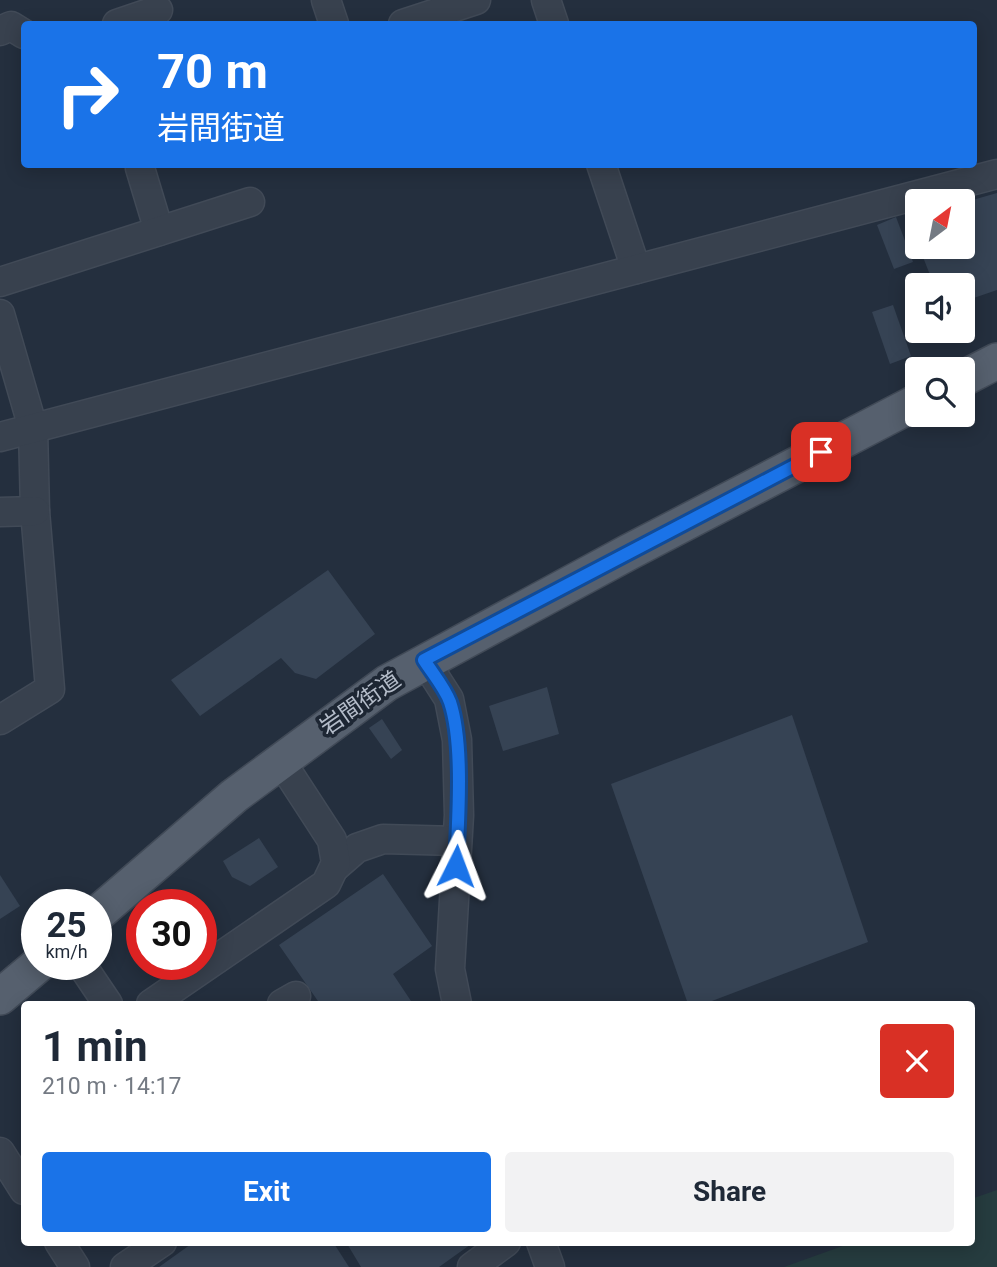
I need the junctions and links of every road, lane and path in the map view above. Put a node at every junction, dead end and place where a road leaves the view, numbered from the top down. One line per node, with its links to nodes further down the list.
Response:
1 (326, 0): 6 (street)
2 (476, 0): 7 (street)
3 (546, 0): 8 (street)
4 (159, 10): 5 (street)
5 (126, 21)
6 (333, 21)
7 (412, 21)
8 (553, 21)
9 (0, 31): 10 (street)
10 (21, 32)
11 (140, 168): 15 (street)
12 (602, 168): 16 (street)
13 (997, 174): 16 (street)
14 (250, 202): 15 (street)
15 (159, 232): 17 (street)
16 (636, 269): 22 (street)
17 (0, 282)
18 (1, 320): 22 (street)
19 (997, 361): 20 (main road)
20 (975, 372)
21 (905, 408): 26 (main road, 岩間街道)
22 (33, 428): 23 (street); 24 (street)
23 (0, 437)
24 (35, 511): 25 (street); 27 (street)
25 (0, 512)
26 (424, 660): 28 (main road, 岩間街道); 29 (street)
27 (0, 720)
28 (280, 760): 30 (street); 31 (main road, 岩間街道)
29 (457, 841): 30 (street); 37 (street)
30 (334, 867): 36 (street)
31 (112, 901)
32 (21, 979): 34 (main road)
33 (92, 980): 35 (street)
34 (0, 997)
35 (106, 1001)
36 (155, 1001)
37 (456, 1001)
38 (0, 1152): 39 (street)
39 (17, 1185)
40 (62, 1246): 44 (street)
41 (156, 1246): 45 (street)
42 (501, 1246): 46 (street)
43 (542, 1246): 47 (street)
44 (75, 1267)
45 (125, 1267)
46 (472, 1267)
47 (550, 1267)

